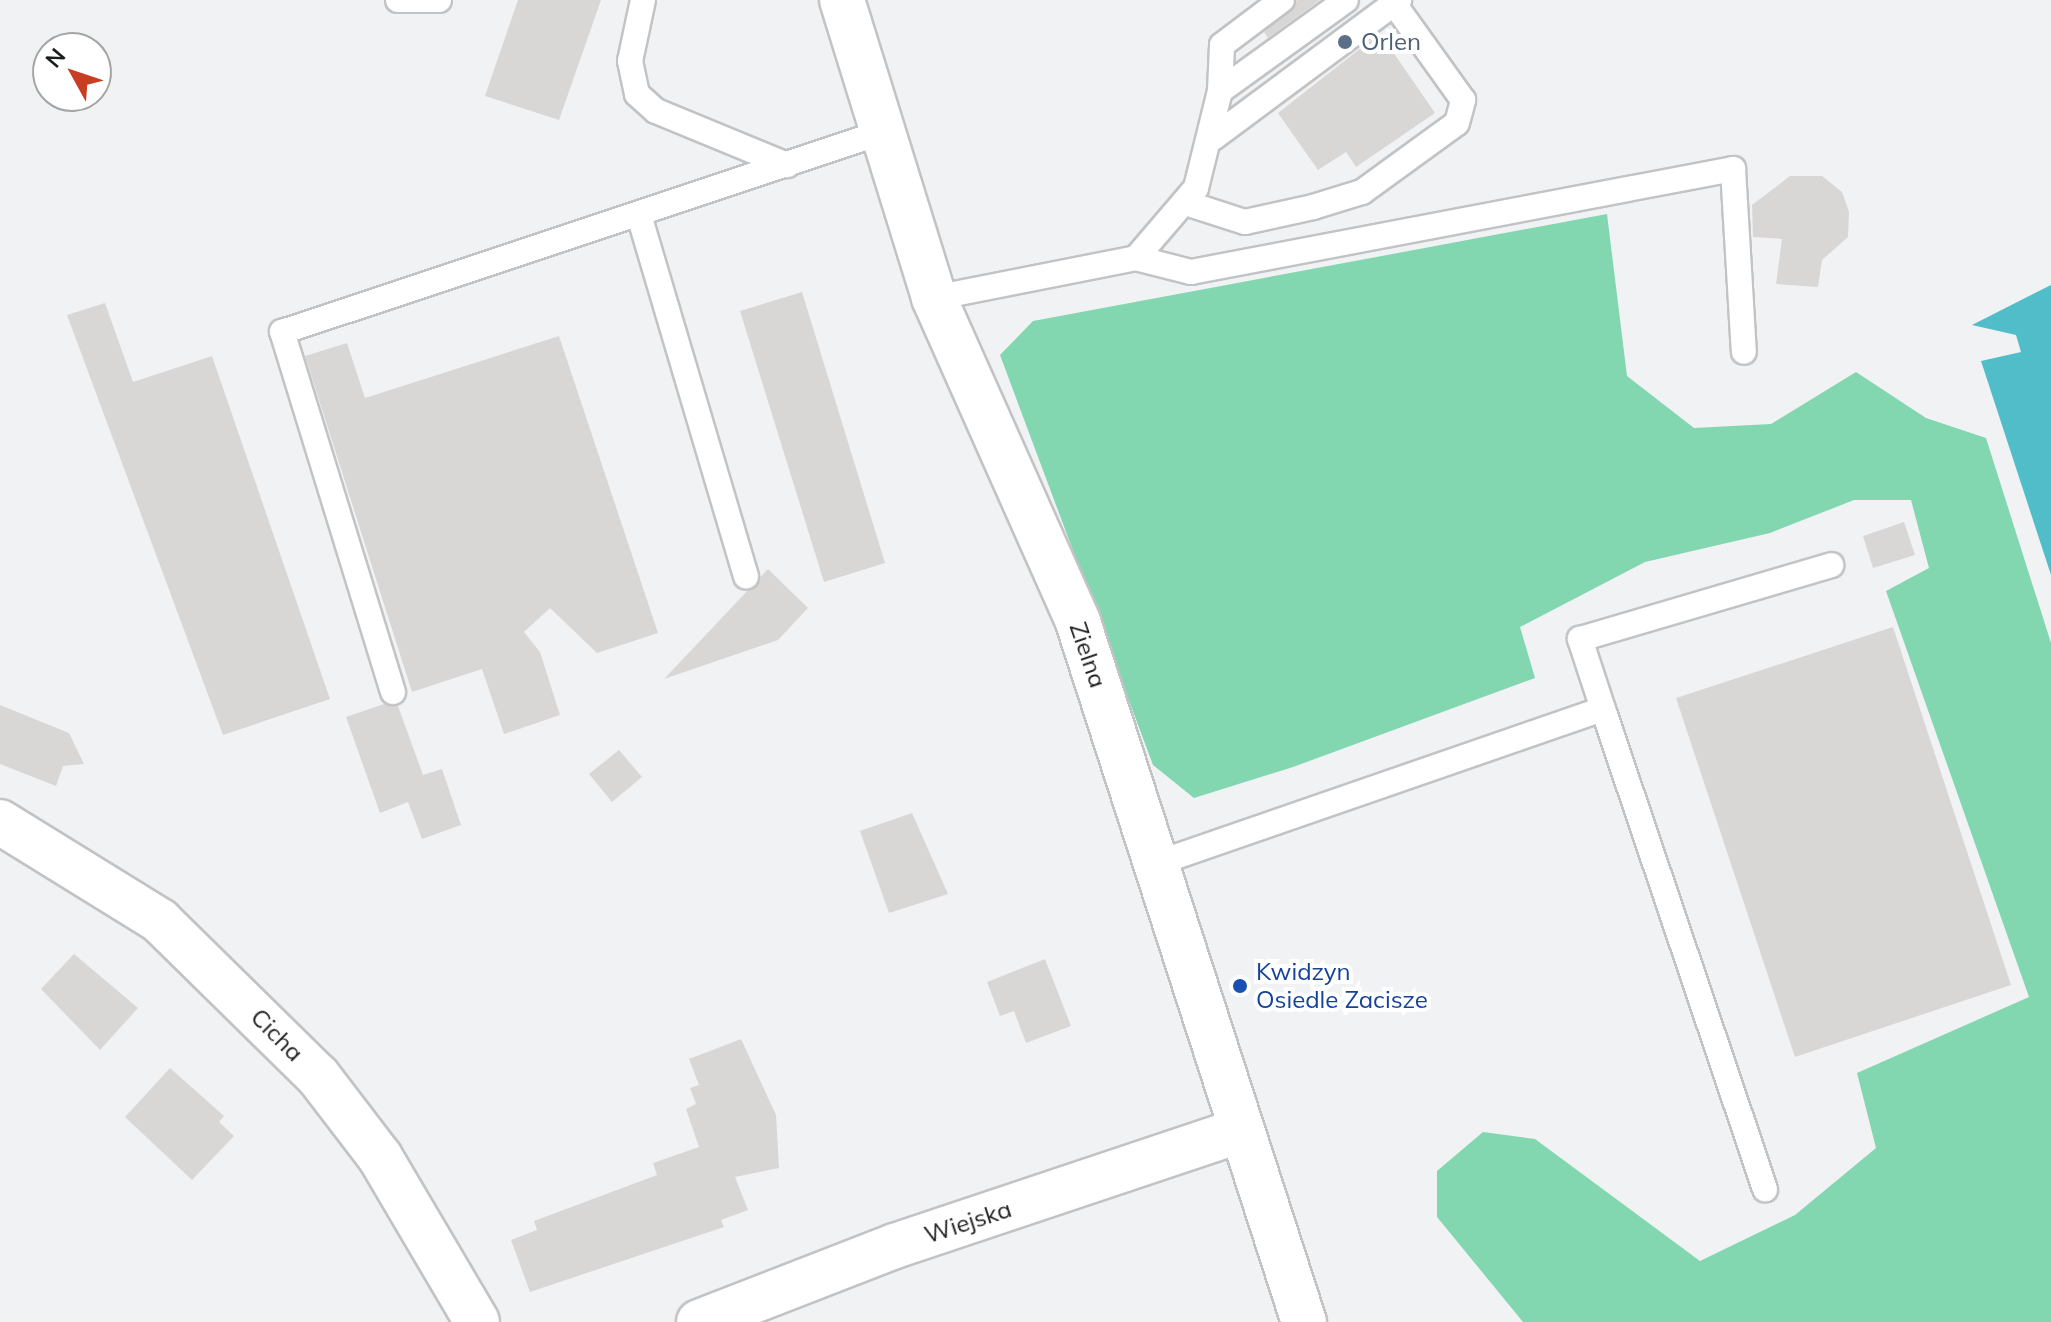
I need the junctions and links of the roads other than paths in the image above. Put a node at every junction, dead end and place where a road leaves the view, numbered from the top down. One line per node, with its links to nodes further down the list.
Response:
1 (398, 0): 2 (lane)
2 (439, 0)
3 (643, 0): 11 (lane)
4 (842, 0): 9 (street, Zielna)
5 (1282, 0): 8 (lane)
6 (1346, 0): 8 (lane)
7 (1397, 3): 10 (lane); 12 (lane)
8 (1220, 91): 10 (lane)
9 (880, 133): 11 (lane); 15 (street, Zielna)
10 (1213, 138): 12 (lane)
11 (787, 165): 13 (lane)
12 (1186, 203): 14 (lane)
13 (639, 215): 18 (lane); 19 (lane)
14 (1136, 258): 15 (lane); 16 (lane)
15 (934, 298): 22 (street, Zielna)
16 (1744, 352)
17 (1831, 565): 20 (lane)
18 (746, 577)
19 (393, 692)
20 (1603, 709): 22 (lane); 24 (lane)
21 (0, 822): 25 (street, Cicha)
22 (1155, 864): 23 (street, Zielna)
23 (1241, 1130): 26 (street, Wiejska); 27 (street, Zielna)
24 (1765, 1189)
25 (477, 1322)
26 (699, 1322)
27 (1304, 1322)

